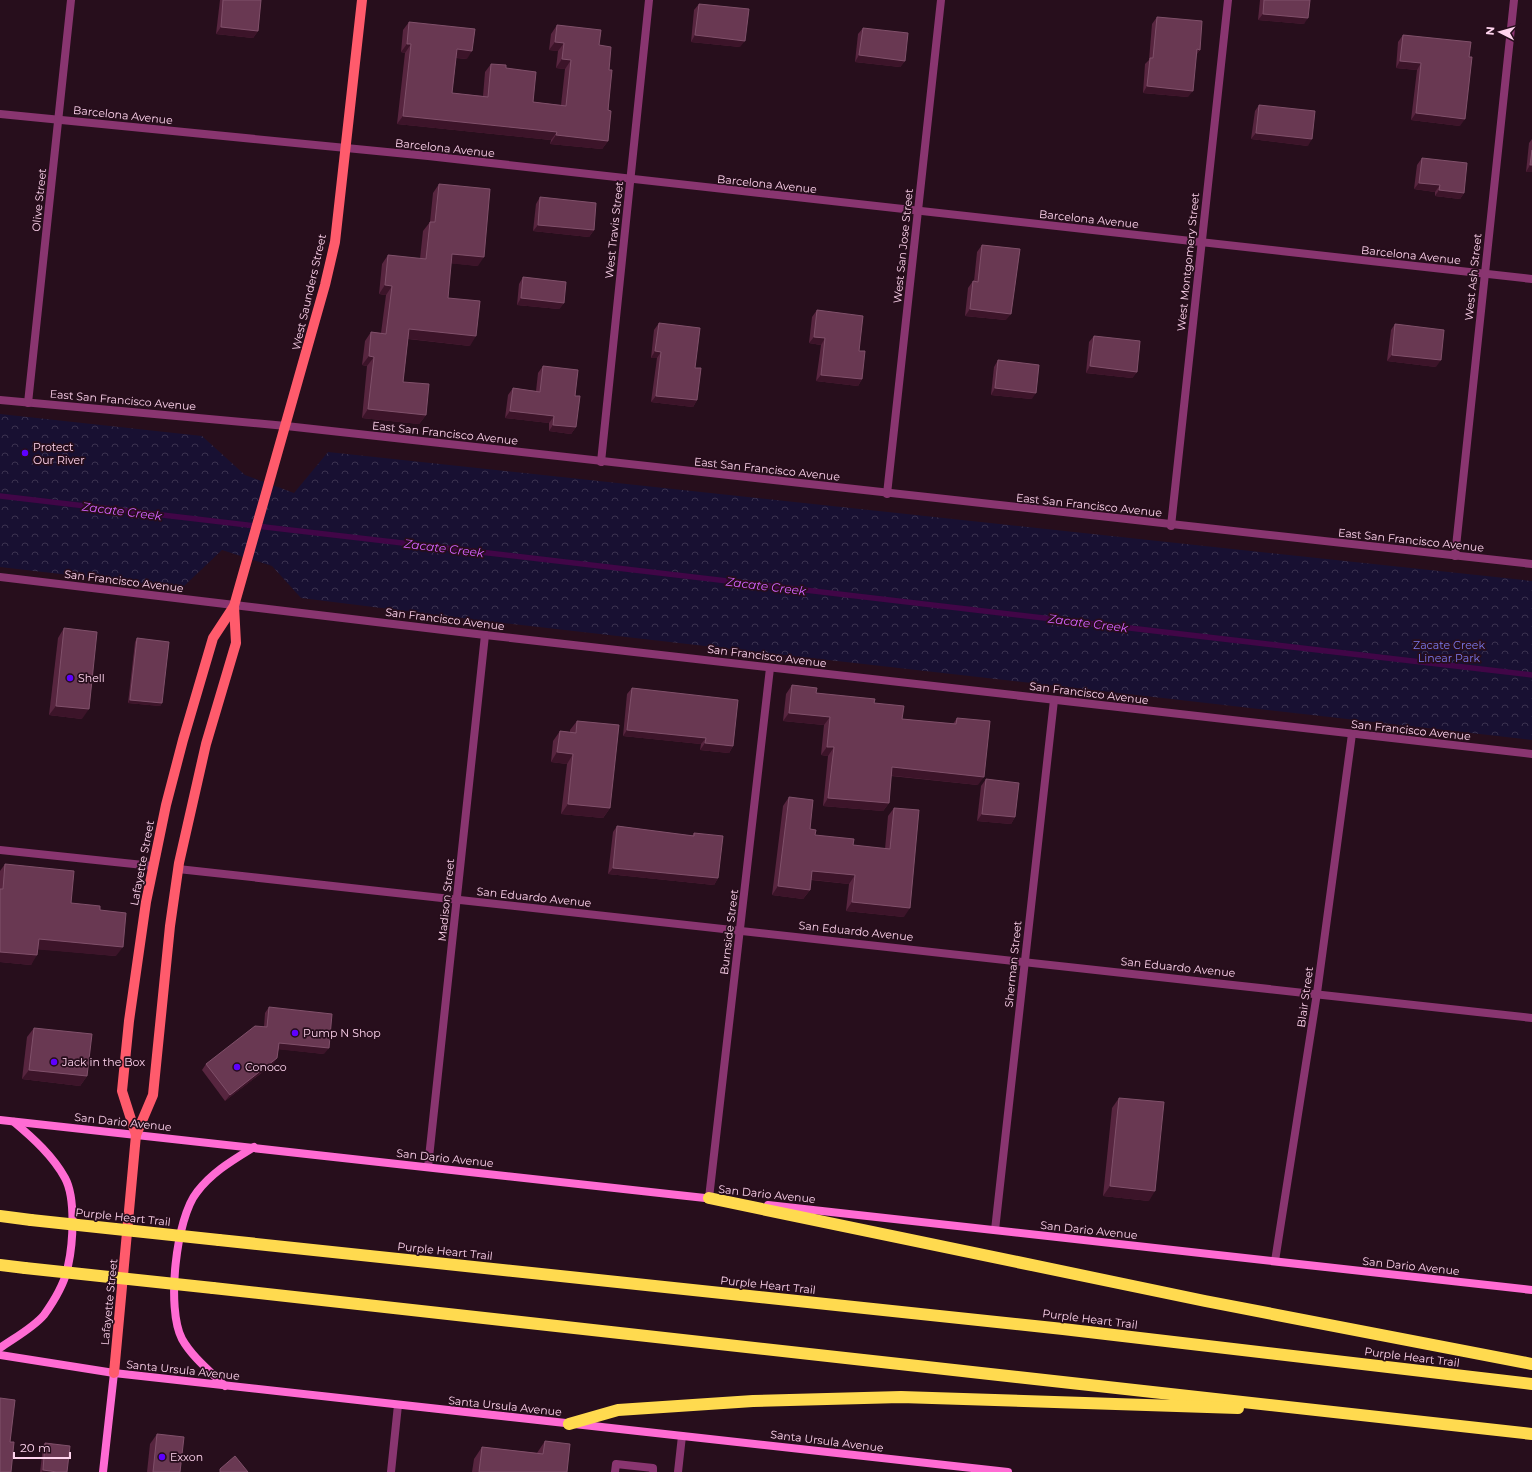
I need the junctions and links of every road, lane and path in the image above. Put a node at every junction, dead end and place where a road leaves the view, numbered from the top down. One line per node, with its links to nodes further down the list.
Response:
1 (71, 0): 8 (street, Olive Street)
2 (362, 0): 9 (main road, West Saunders Street)
3 (649, 0): 10 (street, West Travis Street)
4 (941, 0): 11 (street, West San Jose Street)
5 (1228, 0): 12 (street, West Montgomery Street)
6 (1514, 0): 13 (street, West Ash Street)
7 (0, 114): 8 (street, Barcelona Avenue)
8 (58, 120): 9 (street, Barcelona Avenue); 16 (street, Olive Street)
9 (346, 149): 10 (street, Barcelona Avenue); 17 (main road, West Saunders Street)
10 (630, 180): 11 (street, Barcelona Avenue); 18 (street, West Travis Street)
11 (918, 211): 12 (street, Barcelona Avenue); 19 (street, West San Jose Street)
12 (1202, 243): 13 (street, Barcelona Avenue); 20 (street, West Montgomery Street)
13 (1485, 274): 14 (street, Barcelona Avenue); 21 (street, West Ash Street)
14 (1532, 278)
15 (0, 400): 16 (street, East San Francisco Avenue)
16 (28, 403): 17 (street, East San Francisco Avenue)
17 (286, 426): 18 (street, East San Francisco Avenue); 22 (main road, West Saunders Street)
18 (601, 462): 19 (street, East San Francisco Avenue)
19 (887, 494): 20 (street, East San Francisco Avenue)
20 (1171, 526): 21 (street, East San Francisco Avenue)
21 (1455, 556): 23 (street, East San Francisco Avenue)
22 (248, 558): 25 (main road, Lafayette Street)
23 (1532, 564)
24 (0, 577): 25 (street, San Francisco Avenue)
25 (234, 606): 26 (street, San Francisco Avenue); 32 (main road, Lafayette Street); 33 (main road, Lafayette Street)
26 (485, 635): 27 (street, San Francisco Avenue); 34 (street, Madison Street)
27 (770, 668): 28 (street, San Francisco Avenue); 35 (street, Burnside Street)
28 (1054, 700): 29 (street, San Francisco Avenue); 36 (street, Sherman Street)
29 (1352, 734): 30 (street, San Francisco Avenue); 37 (street, Blair Street)
30 (1532, 754)
31 (0, 850): 32 (street)
32 (153, 866): 41 (main road, Lafayette Street)
33 (178, 869): 34 (street, San Eduardo Avenue); 41 (main road, Lafayette Street)
34 (457, 900): 35 (street, San Eduardo Avenue); 43 (street, Madison Street)
35 (740, 929): 36 (street, San Eduardo Avenue); 44 (street, Burnside Street)
36 (1025, 960): 37 (street, San Eduardo Avenue); 46 (street, Sherman Street)
37 (1317, 994): 38 (street, San Eduardo Avenue); 47 (street, Blair Street)
38 (1532, 1018)
39 (0, 1120): 40 (main road, San Dario Avenue)
40 (14, 1122): 41 (main road, San Dario Avenue); 50 (main road)
41 (136, 1135): 42 (main road, San Dario Avenue); 53 (main road, Lafayette Street)
42 (254, 1147): 43 (main road, San Dario Avenue); 55 (main road)
43 (428, 1167): 44 (main road, San Dario Avenue)
44 (709, 1198): 46 (main road, San Dario Avenue); 52 (highway)
45 (0, 1216): 54 (highway, Purple Heart Trail, bridge)
46 (995, 1230): 47 (main road, San Dario Avenue)
47 (1274, 1261): 49 (main road, San Dario Avenue)
48 (0, 1265): 57 (highway, bridge)
49 (1532, 1290)
50 (0, 1348)
51 (0, 1355): 53 (main road, Santa Ursula Avenue)
52 (1532, 1364)
53 (114, 1374): 55 (main road, Santa Ursula Avenue); 62 (main road, Lafayette Street)
54 (1532, 1384)
55 (225, 1386): 56 (main road, Santa Ursula Avenue)
56 (398, 1405): 58 (main road, Santa Ursula Avenue); 63 (street)
57 (1332, 1411): 58 (highway); 59 (highway)
58 (569, 1424): 60 (main road, Santa Ursula Avenue)
59 (1532, 1434)
60 (682, 1436): 61 (main road, Santa Ursula Avenue); 66 (street)
61 (962, 1470): 67 (main road, Santa Ursula Avenue)
62 (103, 1472)
63 (391, 1472)
64 (615, 1472): 65 (street)
65 (653, 1472)
66 (678, 1472)
67 (1008, 1472)

